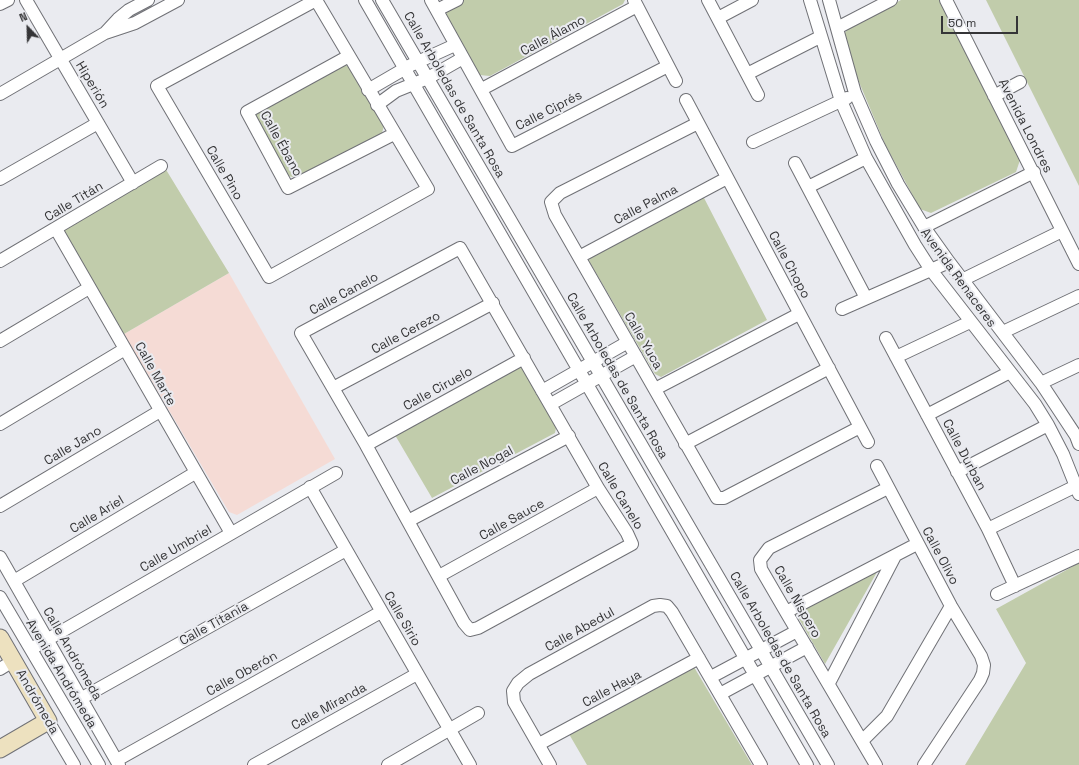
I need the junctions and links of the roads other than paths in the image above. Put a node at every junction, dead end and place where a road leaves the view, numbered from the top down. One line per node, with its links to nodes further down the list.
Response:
1 (8, 0): 15 (street)
2 (26, 0): 24 (street, Hiperión)
3 (148, 0): 19 (street)
4 (178, 0): 19 (street)
5 (365, 0): 25 (street, Calle Arboledas de Santa Rosa)
6 (382, 0): 25 (street, Calle Arboledas de Santa Rosa)
7 (457, 0): 16 (street)
8 (708, 0): 17 (street)
9 (752, 0): 17 (street)
10 (810, 0): 20 (street, Avenida Renaceres)
11 (829, 0): 18 (street, Avenida Renaceres)
12 (892, 0): 18 (street)
13 (946, 0): 36 (street, Avenida Londres)
14 (636, 3): 26 (street); 31 (street, Calle Álamo)
15 (0, 4)
16 (434, 5): 21 (street, Calle Ciprés)
17 (718, 18): 27 (street)
18 (837, 28): 33 (street, Avenida Renaceres)
19 (105, 33): 24 (street)
20 (820, 37): 27 (street); 38 (street, Avenida Renaceres)
21 (455, 45): 23 (street, Calle Ciprés); 25 (street)
22 (349, 56): 32 (street, Calle Pino); 42 (street, Calle Ébano); 42 (street, Calle Pino)
23 (463, 58): 28 (street); 31 (street, Calle Ciprés)
24 (60, 60): 34 (street); 40 (street, Hiperión)
25 (411, 65): 28 (street, Calle Arboledas de Santa Rosa); 28 (street, Calle Arboledas de Santa Rosa); 32 (street)
26 (668, 66): 29 (street); 31 (street, Calle Ciprés)
27 (747, 74): 35 (street)
28 (421, 81): 39 (street); 76 (street, Calle Arboledas de Santa Rosa); 79 (street, Calle Arboledas de Santa Rosa)
29 (676, 81)
30 (1020, 82): 36 (street)
31 (482, 89)
32 (368, 90): 39 (street, Calle Pino)
33 (855, 93): 38 (street); 52 (street, Avenida Renaceres)
34 (0, 94)
35 (758, 95)
36 (994, 96): 47 (street, Avenida Londres)
37 (686, 100): 41 (street, Calle Chopo)
38 (841, 101): 43 (street); 44 (street, Avenida Renaceres)
39 (377, 105): 42 (street, Calle Pino)
40 (98, 122): 49 (street); 50 (street, Hiperión)
41 (698, 123): 48 (street, Calle Chopo); 55 (street, Calle Yuca)
42 (394, 134)
43 (753, 142)
44 (866, 158): 51 (street); 59 (street, Avenida Renaceres)
45 (795, 163): 51 (street)
46 (161, 166): 50 (street, Calle Titán)
47 (1034, 172): 52 (street); 54 (street, Avenida Londres)
48 (727, 178): 55 (street, Calle Palma); 66 (street, Calle Chopo)
49 (0, 180)
50 (133, 183): 53 (street, Calle Titán)
51 (808, 187): 63 (street)
52 (924, 227): 57 (street, Avenida Renaceres)
53 (56, 229): 56 (street, Calle Titán); 61 (street, Calle Marte)
54 (1062, 231): 58 (street, Avenida Londres); 60 (street)
55 (579, 257): 71 (street, Calle Yuca)
56 (0, 261)
57 (949, 262): 59 (street); 60 (street, Avenida Renaceres)
58 (1079, 264)
59 (931, 270): 63 (street); 67 (street, Avenida Renaceres)
60 (962, 280): 68 (street, Avenida Renaceres)
61 (89, 288): 70 (street); 72 (street, Calle Marte)
62 (1079, 296): 68 (street)
63 (866, 298): 65 (street)
64 (493, 302): 75 (street, Calle Canelo); 84 (street, Calle Cerezo); 84 (street, Calle Canelo)
65 (842, 309)
66 (799, 314): 78 (street, Calle Chopo); 85 (street)
67 (970, 322): 74 (street); 80 (street, Avenida Renaceres)
68 (1003, 332): 82 (street, Avenida Renaceres)
69 (886, 338): 74 (street, Calle Durban)
70 (0, 341)
71 (628, 342): 73 (street, Calle Yuca); 76 (street)
72 (125, 349): 88 (street, Calle Marte); 90 (street)
73 (636, 356): 81 (street); 85 (street, Calle Yuca)
74 (896, 357): 89 (street, Calle Durban)
75 (524, 358): 86 (street, Calle Canelo); 97 (street, Calle Ciruelo)
76 (592, 361): 79 (street); 81 (street, Calle Arboledas de Santa Rosa)
77 (1079, 364): 82 (street)
78 (829, 368): 92 (street, Calle Chopo); 96 (street)
79 (578, 369): 83 (street, Calle Arboledas de Santa Rosa); 86 (street)
80 (1010, 372): 89 (street); 91 (street, Avenida Renaceres)
81 (601, 376): 83 (street); 128 (street, Calle Arboledas de Santa Rosa)
82 (1041, 383): 94 (street, Avenida Renaceres)
83 (586, 384): 87 (street); 130 (street, Calle Arboledas de Santa Rosa)
84 (333, 388): 97 (street, Calle Canelo)
85 (655, 389): 96 (street, Calle Yuca)
86 (542, 391): 87 (street, Calle Canelo)
87 (551, 404): 93 (street, Calle Canelo)
88 (160, 411): 101 (street, Calle Marte); 106 (street, Calle Jano)
89 (927, 416): 100 (street, Calle Durban)
90 (0, 424)
91 (1048, 425): 100 (street); 105 (street, Avenida Renaceres)
92 (860, 427): 95 (street, Calle Chopo); 96 (street, Calle Yuca)
93 (569, 436): 103 (street, Calle Canelo); 107 (street, Calle Nogal)
94 (1078, 438)
95 (868, 442)
96 (685, 444)
97 (366, 445): 107 (street, Calle Canelo)
98 (877, 466): 104 (street, Calle Olivo)
99 (336, 472): 102 (street, Calle Umbriel)
100 (957, 472): 108 (street, Calle Durban)
101 (196, 473): 109 (street, Calle Marte); 116 (street, Calle Ariel)
102 (310, 487): 109 (street, Calle Umbriel); 111 (street, Calle Sirio)
103 (598, 488): 115 (street, Calle Sauce); 115 (street, Calle Canelo)
104 (888, 488): 110 (street, Calle Olivo); 122 (street, Calle Níspero)
105 (1078, 490): 108 (street)
106 (0, 506)
107 (408, 521): 115 (street, Calle Canelo)
108 (988, 529): 117 (street, Calle Durban)
109 (230, 533): 125 (street, Calle Umbriel)
110 (917, 544): 112 (street); 120 (street, Calle Olivo)
111 (346, 550): 121 (street, Calle Sirio); 138 (street, Calle Titania)
112 (895, 556): 122 (street); 136 (street)
113 (1079, 556): 117 (street)
114 (0, 557): 116 (street, Calle Andrómeda)
115 (439, 576)
116 (14, 581): 125 (street, Calle Andrómeda)
117 (1016, 586): 118 (street)
118 (997, 594)
119 (0, 597): 127 (street, Avenida Andrómeda)
120 (950, 606): 142 (street); 156 (street, Calle Olivo)
121 (382, 612): 133 (street, Calle Sirio); 145 (street, Calle Oberón)
122 (786, 612): 123 (street, Calle Níspero)
123 (797, 631): 126 (street, Calle Níspero); 128 (street)
124 (0, 638): 131 (street, Andrómeda)
125 (48, 639): 127 (street, Calle Umbriel); 138 (street, Calle Andrómeda)
126 (807, 647): 132 (street); 136 (street, Calle Níspero)
127 (30, 649): 147 (street, Avenida Andrómeda)
128 (761, 651): 130 (street); 132 (street, Calle Arboledas de Santa Rosa)
129 (699, 658): 135 (street, Calle Abedul); 143 (street, Calle Haya); 143 (street, Calle Abedul)
130 (745, 659): 134 (street, Calle Arboledas de Santa Rosa); 135 (street)
131 (7, 665): 140 (street, Andrómeda)
132 (770, 666): 134 (street); 154 (street, Calle Arboledas de Santa Rosa)
133 (417, 674): 141 (street, Calle Sirio); 148 (street, Calle Miranda)
134 (754, 675): 137 (street); 153 (street, Calle Arboledas de Santa Rosa)
135 (711, 677): 137 (street, Calle Abedul)
136 (829, 683): 142 (street, Calle Níspero)
137 (720, 694): 152 (street, Calle Abedul)
138 (82, 698): 145 (street, Calle Andrómeda)
139 (478, 713): 141 (street)
140 (48, 721): 144 (street); 146 (street, Andrómeda)
141 (449, 729): 149 (street); 150 (street, Calle Sirio)
142 (862, 741): 155 (street, Calle Níspero)
143 (539, 744): 151 (street, Calle Abedul)
144 (0, 749)
145 (118, 763)
146 (74, 765)
147 (99, 765)
148 (254, 765)
149 (388, 765)
150 (470, 765)
151 (550, 765)
152 (761, 765)
153 (807, 765)
154 (828, 765)
155 (876, 765)
156 (924, 765)

